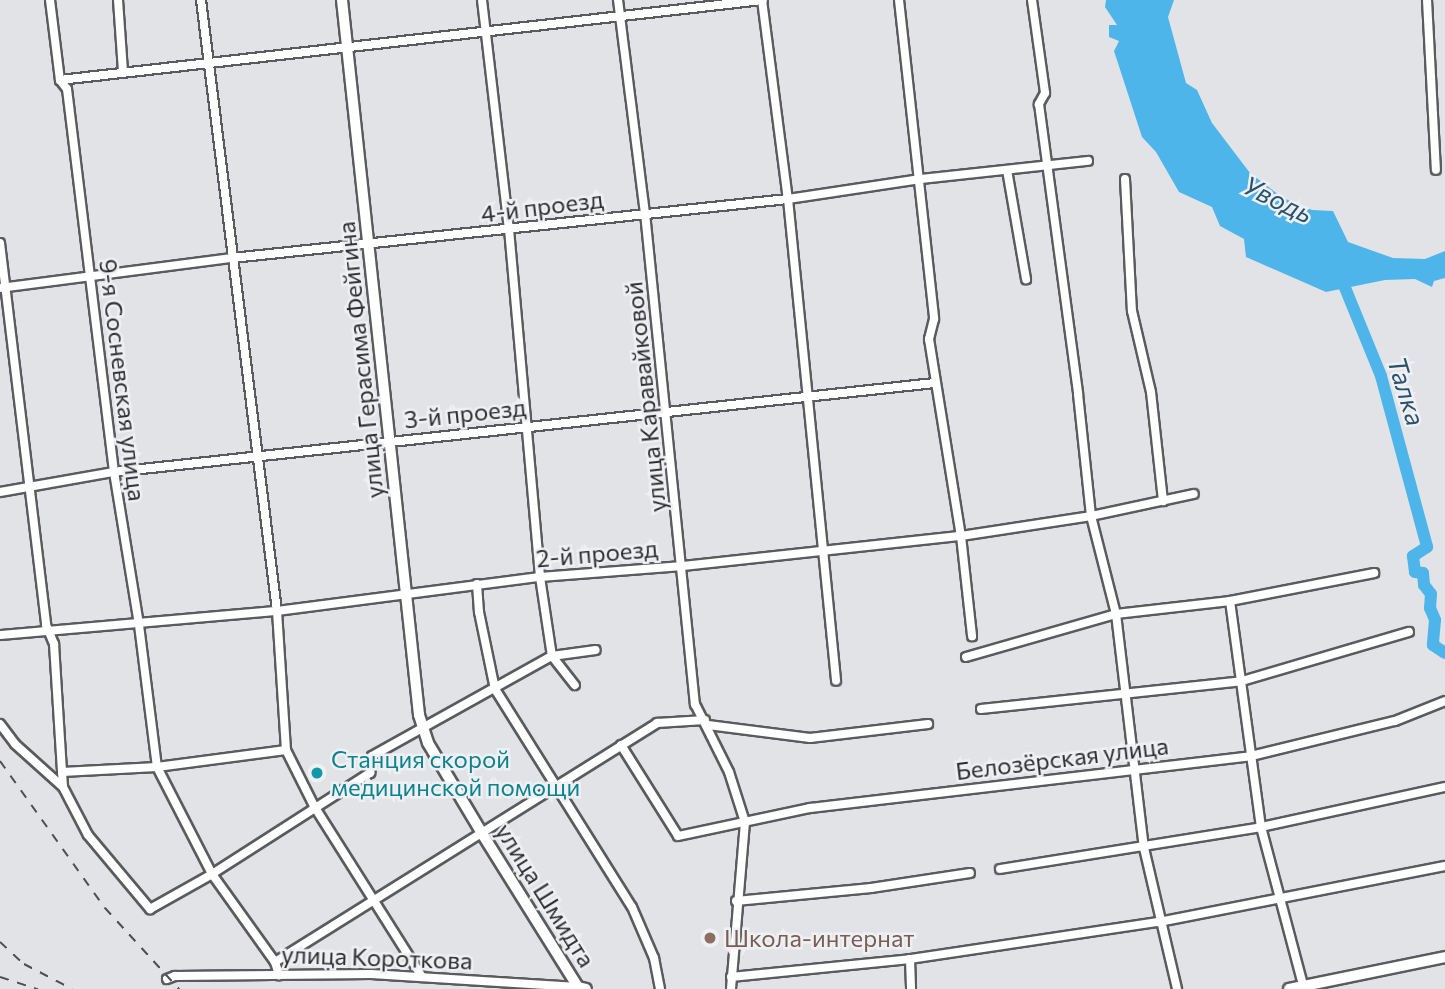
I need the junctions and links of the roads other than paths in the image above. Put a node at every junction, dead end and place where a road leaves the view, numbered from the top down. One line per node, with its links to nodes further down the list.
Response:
1 (50, 0): 16 (street, 9-я Сосневская улица)
2 (118, 0): 15 (street)
3 (201, 0): 14 (street)
4 (342, 0): 13 (main road, улица Герасима Фейгина)
5 (482, 0): 12 (street)
6 (618, 0): 11 (street, улица Каравайковой)
7 (762, 0): 11 (street); 23 (street)
8 (899, 0): 21 (street)
9 (1032, 0): 18 (street)
10 (1427, 0): 20 (street)
11 (620, 18): 12 (street); 24 (street, улица Каравайковой)
12 (486, 31): 13 (street); 25 (street)
13 (347, 45): 14 (street); 27 (main road, улица Герасима Фейгина)
14 (208, 61): 15 (street); 28 (street)
15 (123, 72): 16 (street)
16 (60, 80): 29 (street, 9-я Сосневская улица)
17 (1088, 161): 18 (street, 4-й проезд)
18 (1048, 166): 19 (street, 4-й проезд); 43 (street)
19 (1007, 170): 21 (street, 4-й проезд); 30 (street)
20 (1436, 170)
21 (921, 179): 23 (street, 4-й проезд); 32 (street)
22 (1125, 180): 42 (street)
23 (788, 199): 24 (street, 4-й проезд); 33 (street)
24 (645, 213): 25 (street, 4-й проезд); 34 (street, улица Каравайковой)
25 (509, 229): 27 (street, 4-й проезд); 35 (street)
26 (0, 243): 31 (street)
27 (369, 246): 28 (street, 4-й проезд); 36 (main road, улица Герасима Фейгина)
28 (232, 258): 29 (street, 4-й проезд); 37 (street)
29 (90, 278): 31 (street, 4-й проезд); 38 (street, 9-я Сосневская улица)
30 (1026, 279)
31 (3, 287): 39 (street)
32 (935, 383): 33 (street, 3-й проезд); 44 (street)
33 (806, 395): 34 (street, 3-й проезд); 45 (street)
34 (665, 414): 35 (street, 3-й проезд); 46 (street, улица Каравайковой)
35 (526, 425): 36 (street, 3-й проезд); 48 (street)
36 (390, 440): 37 (street, 3-й проезд); 50 (main road, улица Герасима Фейгина)
37 (256, 456): 38 (street, 3-й проезд); 52 (street)
38 (114, 472): 39 (street, 3-й проезд); 54 (street, 9-я Сосневская улица)
39 (30, 488): 40 (street, 3-й проезд); 55 (street)
40 (0, 492)
41 (1194, 494): 42 (street, 2-й проезд)
42 (1163, 501): 43 (street, 2-й проезд)
43 (1091, 516): 44 (street, 2-й проезд); 53 (street)
44 (961, 536): 45 (street, 2-й проезд); 58 (street)
45 (825, 551): 46 (street, 2-й проезд); 62 (street)
46 (683, 566): 48 (street, 2-й проезд); 70 (street, улица Каравайковой)
47 (1374, 573): 51 (street)
48 (540, 577): 49 (street, 2-й проезд); 60 (street)
49 (477, 584): 50 (street, 2-й проезд); 65 (street)
50 (407, 593): 52 (street, 2-й проезд); 69 (main road, улица Герасима Фейгина)
51 (1230, 601): 53 (street); 63 (street)
52 (276, 611): 54 (street, 2-й проезд); 75 (street)
53 (1116, 614): 61 (street); 66 (street)
54 (139, 625): 55 (street, 2-й проезд); 77 (street, 9-я Сосневская улица)
55 (49, 632): 57 (street, 2-й проезд); 79 (street)
56 (1409, 632): 63 (street)
57 (0, 635)
58 (972, 636)
59 (596, 650): 60 (street)
60 (552, 656): 64 (street); 65 (street)
61 (966, 657)
62 (836, 681)
63 (1242, 681): 66 (street); 76 (street)
64 (575, 685)
65 (495, 689): 73 (street); 81 (street)
66 (1123, 694): 68 (street); 78 (street)
67 (1445, 701): 76 (street, Белозёрская улица)
68 (981, 709)
69 (419, 715): 73 (main road, улица Шмидта)
70 (707, 722): 72 (street); 74 (street); 84 (street, улица Каравайковой)
71 (0, 724): 80 (street)
72 (928, 724)
73 (423, 730): 83 (street); 86 (main road, улица Шмидта)
74 (621, 745): 81 (street); 84 (street, Белозёрская улица)
75 (286, 750): 77 (street); 83 (street)
76 (1251, 756): 78 (street, Белозёрская улица); 85 (street)
77 (157, 767): 79 (street); 91 (street, 9-я Сосневская улица)
78 (1132, 769): 84 (street, Белозёрская улица); 87 (street)
79 (62, 772): 80 (street)
80 (63, 787): 91 (street)
81 (556, 787): 86 (street); 106 (street)
82 (1445, 787): 85 (street)
83 (314, 806): 91 (street); 92 (street)
84 (745, 822): 94 (street)
85 (1261, 827): 87 (street); 93 (street)
86 (483, 835): 92 (street); 105 (main road, улица Шмидта)
87 (1144, 848): 89 (street); 95 (street)
88 (1445, 866): 93 (street)
89 (1000, 869)
90 (970, 873): 94 (street)
91 (212, 874): 98 (street, 9-я Сосневская улица)
92 (374, 900): 98 (street); 100 (street)
93 (1280, 900): 95 (street); 104 (street)
94 (736, 901): 101 (street)
95 (1159, 922): 97 (street); 109 (street)
96 (1445, 957): 104 (main road)
97 (910, 959): 101 (street); 108 (street)
98 (275, 962): 99 (street, 9-я Сосневская улица)
99 (279, 975): 100 (street, улица Короткова); 102 (street, улица Короткова)
100 (422, 977): 103 (street, улица Короткова)
101 (731, 977): 107 (street)
102 (167, 979)
103 (506, 986): 105 (street, улица Короткова)
104 (1304, 987): 110 (main road)
105 (582, 988)
106 (660, 989)
107 (731, 989)
108 (911, 989)
109 (1177, 989)
110 (1289, 989)

